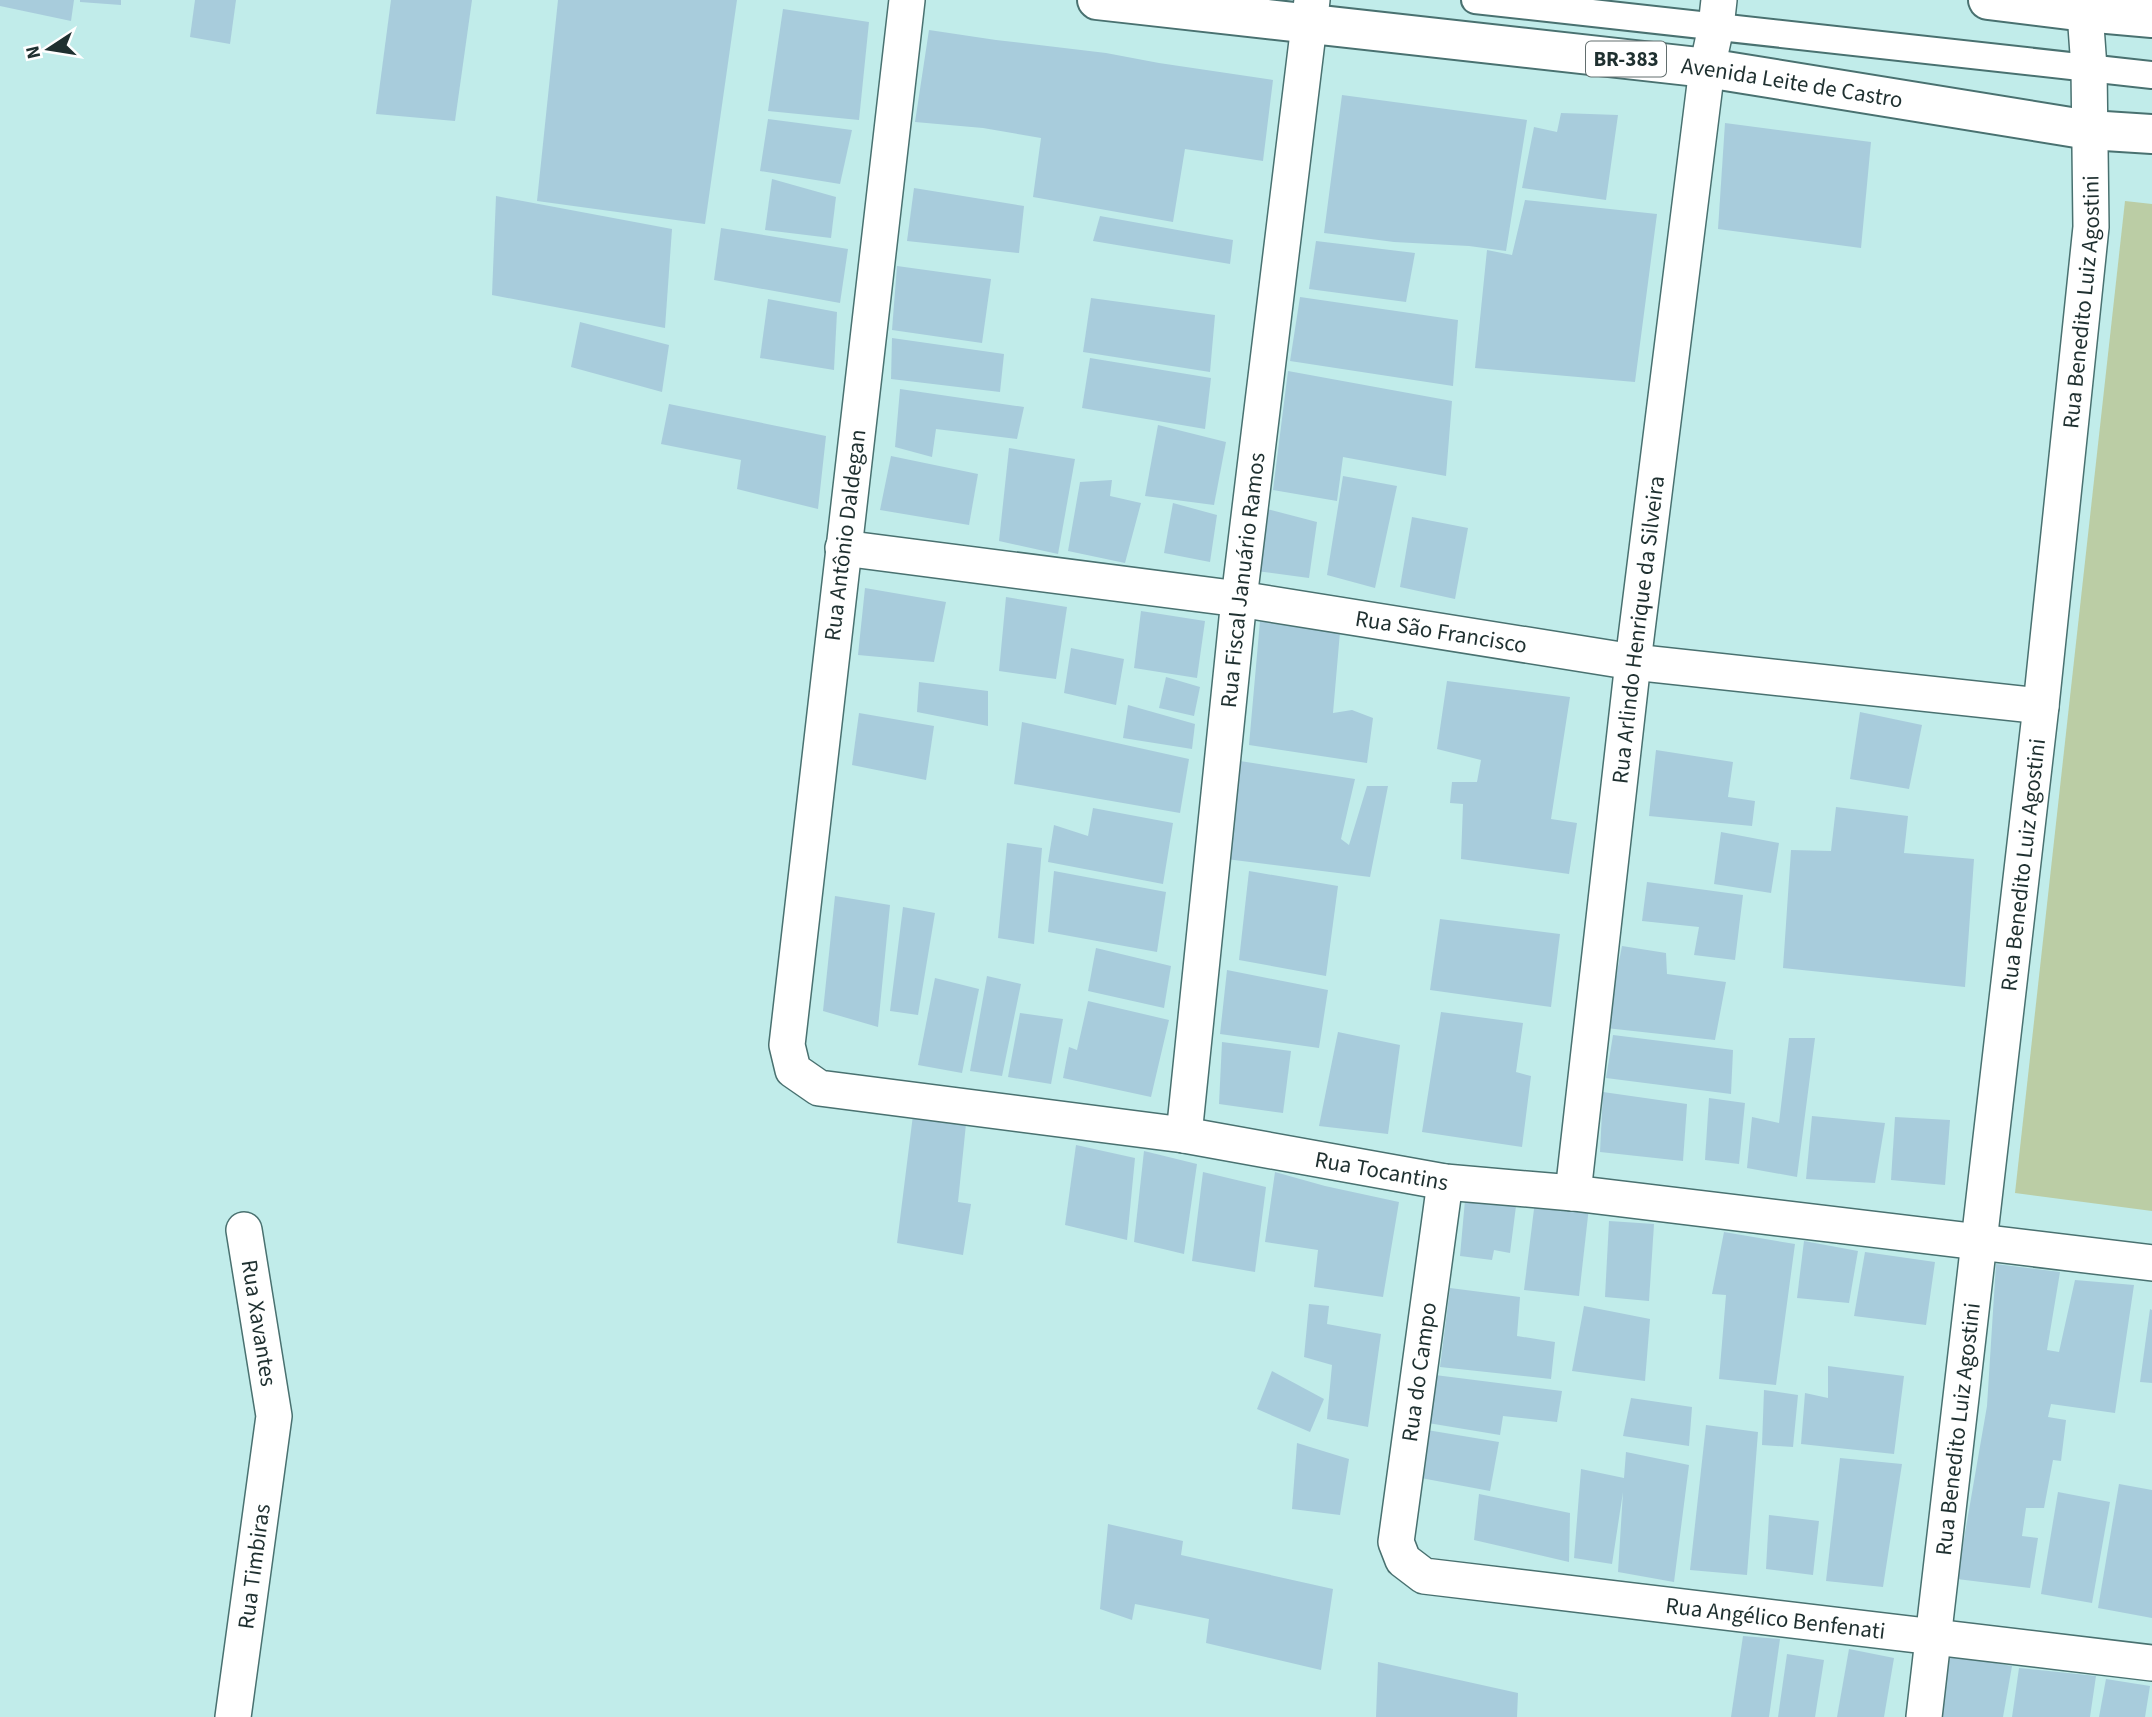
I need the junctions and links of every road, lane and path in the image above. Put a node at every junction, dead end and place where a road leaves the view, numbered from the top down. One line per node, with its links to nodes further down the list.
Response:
1 (907, 0): 14 (street, Rua Antônio Daldegan)
2 (1097, 0): 5 (highway, Avenida Leite de Castro / BR-383)
3 (1475, 0): 7 (street)
4 (1988, 0): 6 (highway)
5 (1311, 12): 9 (highway, Avenida Leite de Castro / BR-383); 15 (street, Rua Fiscal Januário Ramos)
6 (2085, 12): 8 (highway); 10 (street, Rua Benedito Luiz Agostini)
7 (1718, 14): 9 (street, Rua Arlindo Henrique da Silveira); 10 (street)
8 (2152, 18)
9 (1707, 68): 12 (highway, Avenida Leite de Castro / BR-383); 16 (street, Rua Arlindo Henrique da Silveira)
10 (2089, 68): 11 (street); 12 (street, Rua Benedito Luiz Agostini)
11 (2152, 75)
12 (2089, 130): 13 (highway, Avenida Leite de Castro / BR-383); 17 (street, Rua Benedito Luiz Agostini)
13 (2152, 134)
14 (843, 548): 15 (street, Rua São Francisco); 18 (street, Rua Antônio Daldegan)
15 (1239, 599): 16 (street, Rua São Francisco); 19 (street, Rua Fiscal Januário Ramos)
16 (1633, 662): 17 (street, Rua São Francisco); 21 (street, Rua Arlindo Henrique da Silveira)
17 (2041, 706): 23 (street, Rua Benedito Luiz Agostini)
18 (793, 1070): 19 (street, Rua Tocantins)
19 (1184, 1135): 20 (street, Rua Tocantins)
20 (1445, 1182): 21 (street, Rua Tocantins); 26 (street, Rua do Campo)
21 (1573, 1193): 23 (street, Rua Tocantins)
22 (244, 1230): 25 (street, Rua Xavantes)
23 (1978, 1241): 24 (street, Rua Tocantins); 27 (street, Rua Benedito Luiz Agostini)
24 (2152, 1263)
25 (274, 1416): 29 (street, Rua Timbiras)
26 (1403, 1560): 27 (street, Rua Angélico Benfenati)
27 (1935, 1637): 28 (street, Rua Angélico Benfenati); 30 (street, Rua Benedito Luiz Agostini)
28 (2152, 1663)
29 (233, 1717)
30 (1924, 1717)

